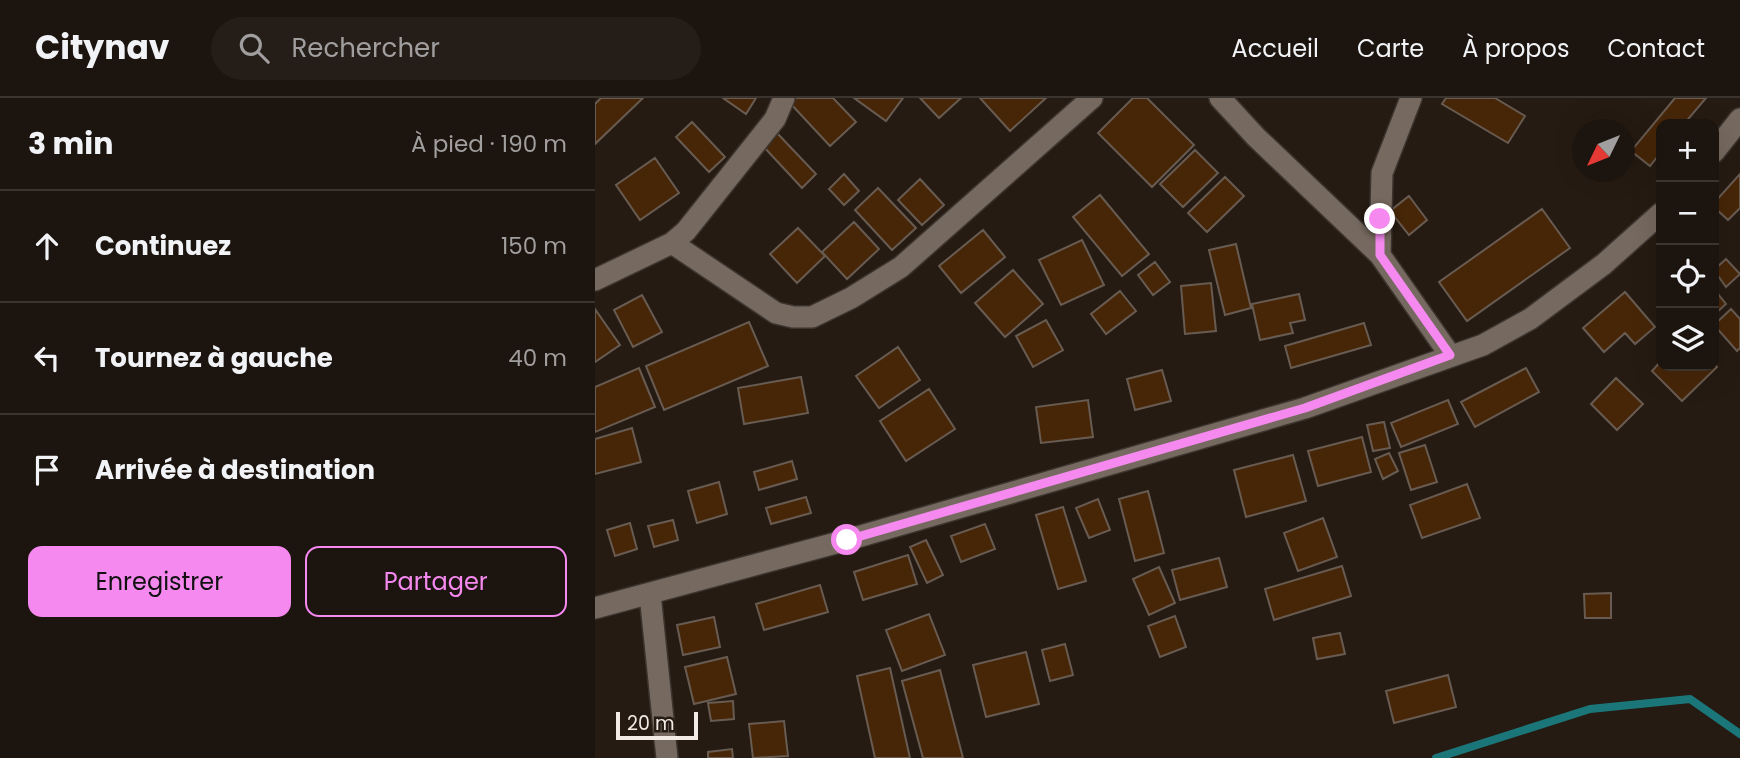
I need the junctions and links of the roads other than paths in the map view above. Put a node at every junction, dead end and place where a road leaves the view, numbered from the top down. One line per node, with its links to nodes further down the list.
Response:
1 (783, 98): 8 (street)
2 (1092, 98): 8 (street)
3 (1220, 98): 9 (street)
4 (1411, 98): 9 (street)
5 (1740, 119): 6 (street)
6 (1719, 146)
7 (1656, 217): 11 (street)
8 (672, 243): 10 (street)
9 (1380, 255): 11 (street)
10 (595, 280)
11 (1450, 355): 12 (street)
12 (650, 594): 13 (street); 14 (street)
13 (595, 608)
14 (667, 758)

